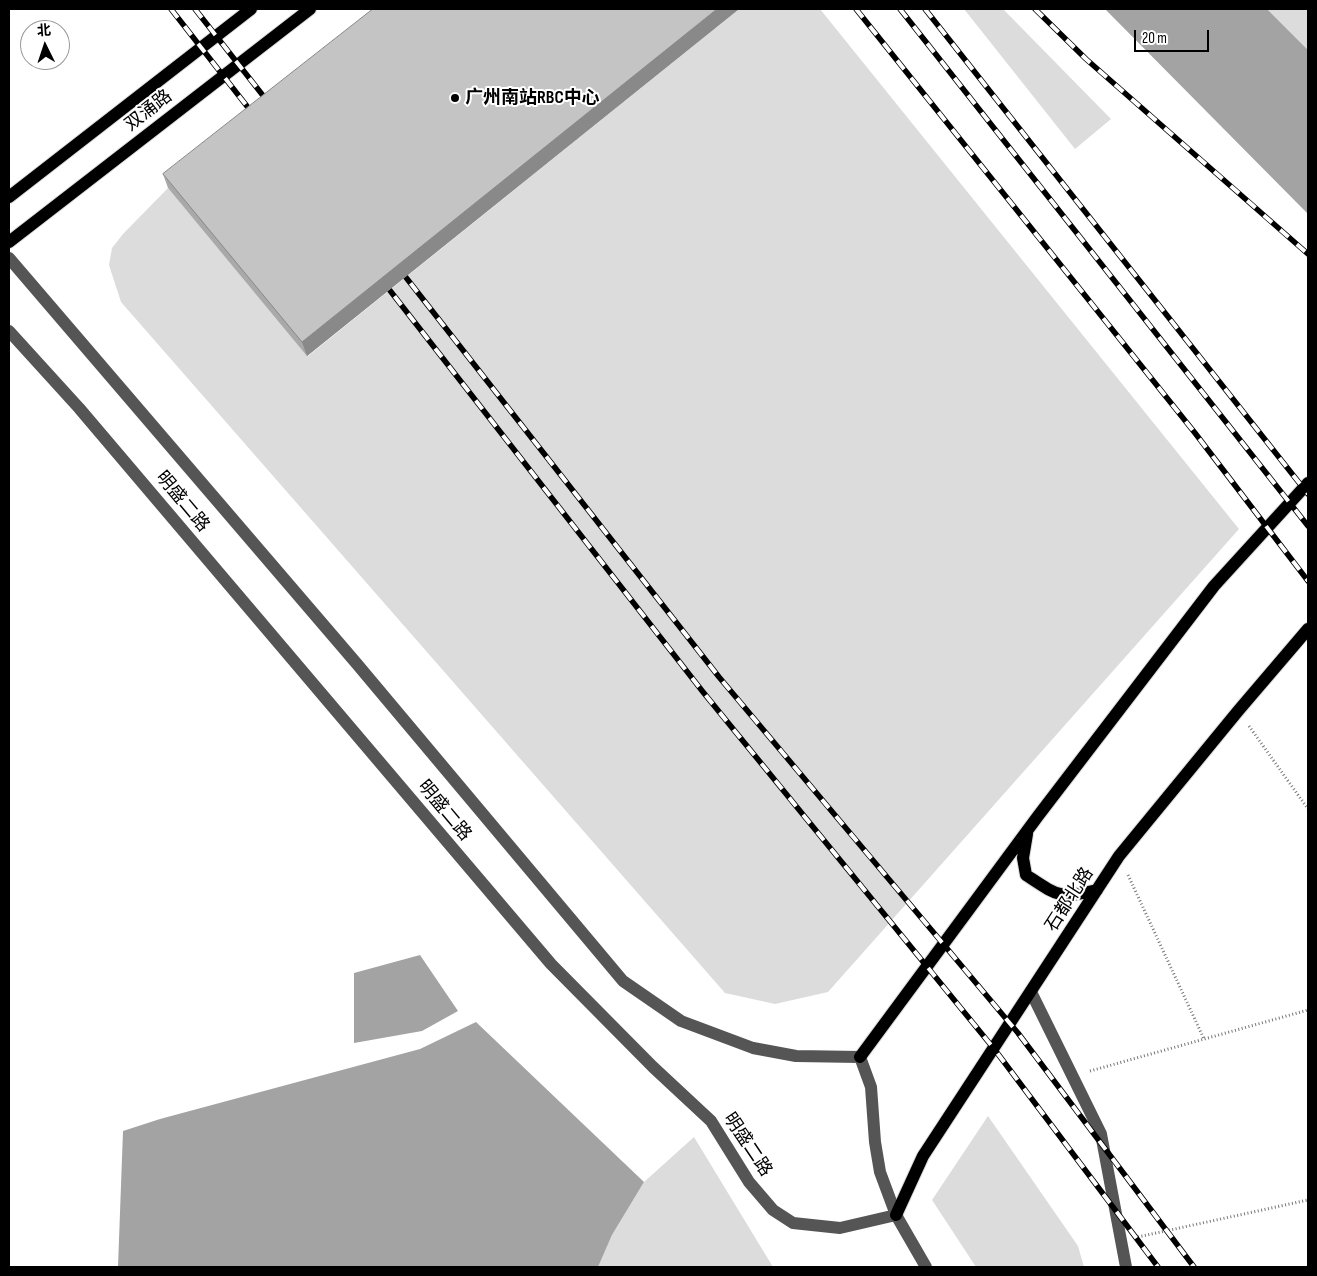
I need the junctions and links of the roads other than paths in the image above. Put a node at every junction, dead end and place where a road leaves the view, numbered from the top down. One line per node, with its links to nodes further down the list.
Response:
1 (251, 9): 3 (main road, 双涌路)
2 (310, 9): 4 (main road, 双涌路)
3 (9, 196)
4 (9, 242)
5 (9, 258): 12 (street, 明盛二路)
6 (9, 331): 13 (street, 明盛二路)
7 (1308, 483): 9 (main road)
8 (1308, 629): 10 (main road, 石都北路)
9 (1027, 831): 10 (main road); 12 (main road)
10 (1098, 890): 11 (main road, 石都北路)
11 (1031, 992): 13 (main road, 石都北路); 15 (street)
12 (860, 1057): 13 (street)
13 (896, 1215): 14 (street)
14 (926, 1267)
15 (1126, 1267)

